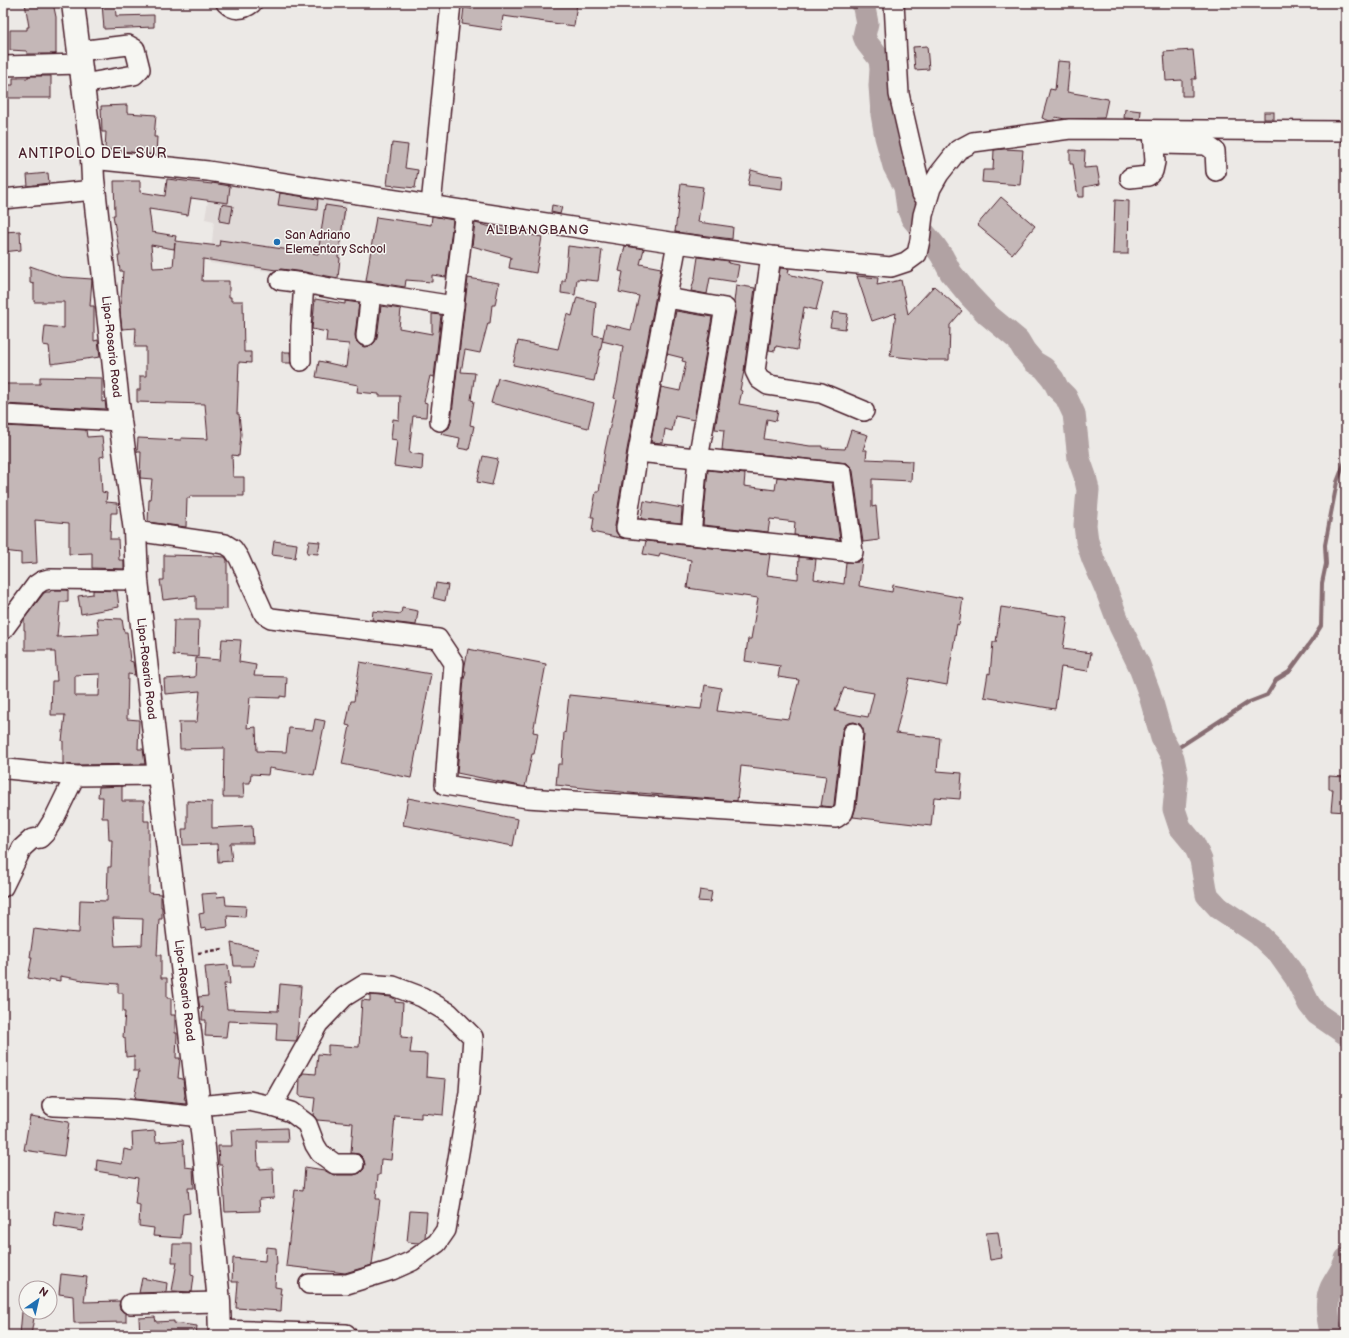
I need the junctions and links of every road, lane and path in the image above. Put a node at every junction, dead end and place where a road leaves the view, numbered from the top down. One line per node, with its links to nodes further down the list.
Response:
1 (73, 3): 7 (main road, Lipa-Rosario Road)
2 (226, 3): 3 (street)
3 (252, 3)
4 (451, 3): 15 (street)
5 (894, 3): 16 (street)
6 (3, 66): 7 (street)
7 (81, 66): 10 (main road, Lipa-Rosario Road)
8 (1346, 131): 9 (street)
9 (1153, 137): 11 (street); 12 (street); 16 (street)
10 (92, 158): 13 (main road, Lipa-Rosario Road); 15 (street)
11 (1216, 171)
12 (1130, 178)
13 (94, 190): 14 (street); 29 (main road, Lipa-Rosario Road)
14 (3, 199)
15 (430, 205): 17 (street)
16 (925, 207): 19 (street)
17 (464, 210): 18 (street); 24 (street)
18 (677, 243): 19 (street); 23 (street)
19 (771, 256): 27 (street)
20 (280, 280): 21 (street)
21 (304, 283): 22 (street); 26 (street)
22 (371, 293): 24 (street); 25 (street)
23 (668, 298): 31 (street); 32 (street)
24 (454, 306): 30 (street)
25 (366, 336)
26 (301, 361)
27 (864, 411)
28 (3, 415): 29 (street)
29 (120, 421): 33 (main road, Lipa-Rosario Road)
30 (440, 421)
31 (638, 452): 32 (street); 34 (street)
32 (698, 459): 34 (street); 34 (street)
33 (135, 531): 35 (main road, Lipa-Rosario Road); 37 (street)
34 (691, 535)
35 (137, 580): 36 (street); 39 (main road, Lipa-Rosario Road)
36 (3, 630)
37 (853, 733)
38 (8, 769): 40 (street)
39 (159, 775): 40 (street); 43 (main road, Lipa-Rosario Road)
40 (75, 776): 41 (street)
41 (3, 887)
42 (223, 949): 43 (path)
43 (181, 956): 46 (main road, Lipa-Rosario Road)
44 (53, 1106): 46 (street)
45 (272, 1106): 46 (street); 47 (street); 48 (street)
46 (200, 1112): 49 (main road, Lipa-Rosario Road)
47 (354, 1164)
48 (310, 1284)
49 (219, 1302): 50 (street); 51 (main road, Lipa-Rosario Road)
50 (130, 1304)
51 (220, 1333): 52 (street)
52 (346, 1334)

